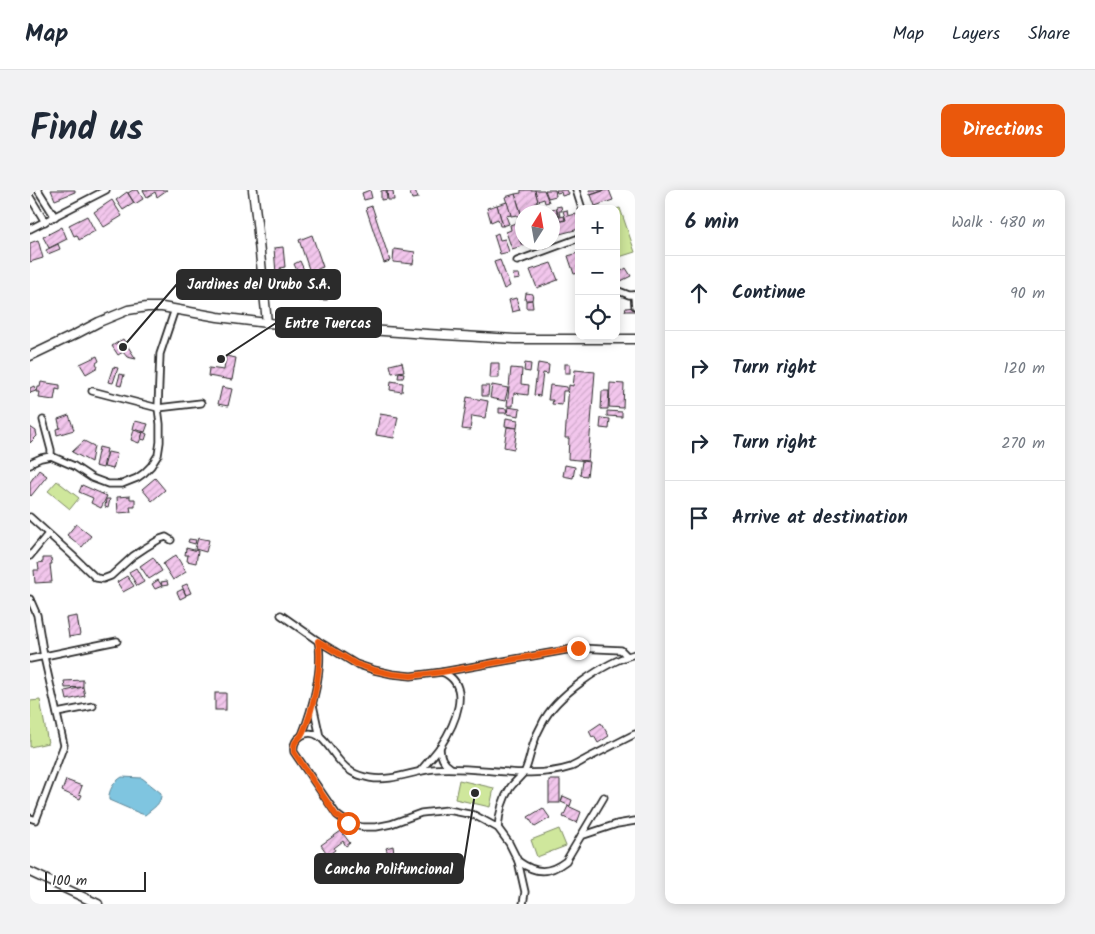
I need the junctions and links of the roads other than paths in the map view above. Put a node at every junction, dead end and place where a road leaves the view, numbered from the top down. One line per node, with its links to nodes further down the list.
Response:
1 (38, 190): 7 (street)
2 (106, 190): 7 (street)
3 (253, 190): 16 (main road)
4 (576, 190): 6 (street)
5 (30, 197): 8 (street)
6 (581, 205)
7 (55, 217): 8 (street)
8 (45, 222): 9 (street)
9 (30, 228)
10 (575, 239): 11 (street)
11 (517, 261)
12 (620, 292): 13 (street)
13 (634, 295): 14 (street)
14 (635, 306)
15 (175, 309): 16 (main road); 18 (main road); 21 (street)
16 (267, 323): 17 (main road)
17 (635, 339)
18 (30, 356)
19 (92, 391): 21 (street)
20 (201, 403): 21 (street)
21 (158, 408): 23 (street)
22 (43, 420): 23 (street)
23 (51, 456): 24 (street)
24 (31, 463)
25 (30, 517): 26 (street)
26 (48, 534): 27 (street); 28 (street)
27 (171, 540)
28 (30, 556)
29 (30, 599): 35 (street)
30 (281, 615): 32 (street)
31 (117, 641): 35 (street)
32 (318, 641): 37 (street); 38 (street)
33 (635, 654): 34 (street)
34 (627, 656): 37 (street); 47 (street)
35 (44, 657): 36 (street); 40 (street)
36 (30, 659)
37 (442, 672): 44 (street)
38 (312, 703): 42 (street); 43 (street)
39 (93, 706): 40 (street)
40 (57, 713): 49 (street)
41 (635, 734): 47 (street)
42 (302, 735): 43 (street); 51 (street)
43 (320, 737): 46 (street)
44 (440, 746): 45 (street); 46 (street)
45 (451, 768): 46 (street); 47 (street)
46 (420, 771)
47 (524, 773): 51 (street)
48 (604, 797): 52 (street)
49 (30, 818)
50 (635, 821): 52 (street)
51 (498, 828): 53 (street)
52 (581, 836): 53 (street)
53 (518, 861): 56 (street)
54 (30, 872): 55 (main road)
55 (98, 904)
56 (523, 904)

